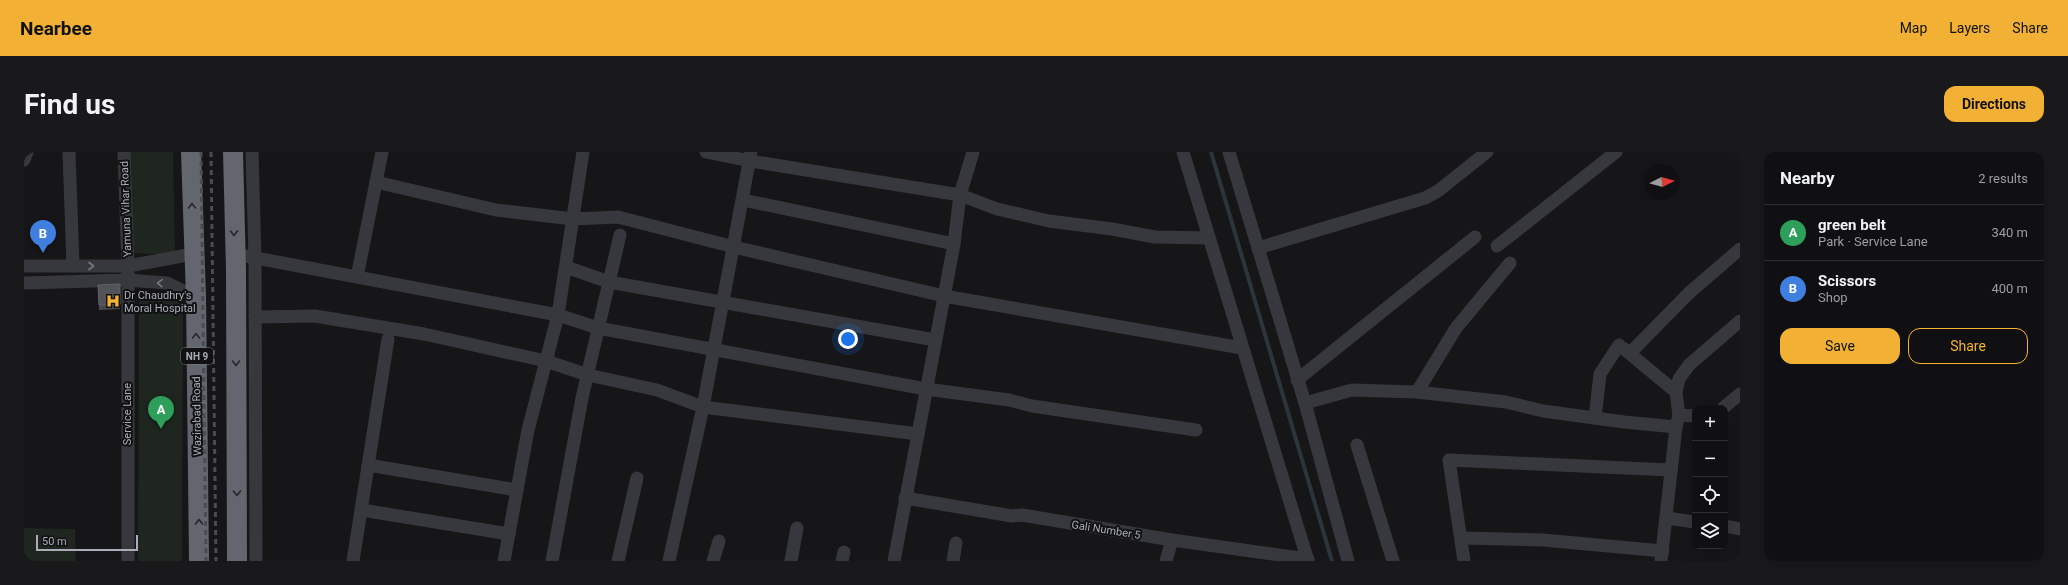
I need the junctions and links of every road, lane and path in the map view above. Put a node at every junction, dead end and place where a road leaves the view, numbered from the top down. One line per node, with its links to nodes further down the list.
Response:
1 (27, 152): 16 (street)
2 (69, 152): 34 (street)
3 (124, 152): 35 (street, Yamuna Vihar Road)
4 (191, 152): 29 (highway, Wazirabad Road / NH 9, one-way to 4)
5 (233, 152): 30 (highway, one-way to 30)
6 (252, 152): 31 (street)
7 (382, 152): 17 (street)
8 (582, 152): 20 (street)
9 (706, 152): 15 (street)
10 (973, 152): 18 (street)
11 (1183, 152): 23 (street)
12 (1229, 152): 27 (street)
13 (1486, 152): 27 (street)
14 (1616, 152): 25 (street)
15 (750, 157): 18 (street); 19 (street)
16 (24, 160)
17 (376, 182): 20 (street); 37 (street)
18 (960, 195): 23 (street); 24 (street)
19 (743, 200): 24 (street); 26 (street)
20 (573, 219): 26 (street); 36 (street)
21 (620, 235): 39 (street)
22 (1475, 237): 55 (street)
23 (1209, 238): 50 (street)
24 (954, 244): 41 (street)
25 (1497, 246)
26 (734, 247): 41 (street); 43 (street)
27 (1258, 248): 55 (street)
28 (1740, 249): 52 (street)
29 (193, 254): 35 (street); 42 (highway, Wazirabad Road / NH 9)
30 (235, 254): 31 (street); 89 (highway, one-way to 89)
31 (255, 258): 37 (street); 45 (street)
32 (1510, 263): 57 (street)
33 (24, 266): 34 (street)
34 (73, 266): 35 (street, one-way to 35)
35 (128, 266): 38 (street, Service Lane)
36 (566, 267): 39 (street); 44 (street)
37 (357, 277): 44 (street)
38 (127, 280): 40 (street); 42 (street, one-way to 38); 87 (street, Service Lane)
39 (609, 282): 43 (street); 47 (street)
40 (24, 284)
41 (944, 296): 49 (street); 50 (street)
42 (196, 297): 88 (highway, Wazirabad Road / NH 9, one-way to 42)
43 (723, 303): 49 (street); 51 (street)
44 (558, 315): 47 (street); 53 (street)
45 (255, 317): 53 (street); 90 (street)
46 (1740, 321): 58 (street)
47 (598, 328): 51 (street); 54 (street)
48 (388, 339): 69 (street)
49 (935, 340): 56 (street)
50 (1242, 348): 86 (street)
51 (713, 350): 56 (street); 62 (street)
52 (1630, 353): 58 (street); 64 (street)
53 (546, 361): 54 (street); 72 (street)
54 (588, 375): 62 (street); 93 (street)
55 (1297, 380): 60 (street)
56 (926, 389): 66 (street); 67 (street)
57 (1417, 392): 60 (street); 64 (street)
58 (1676, 392): 65 (street)
59 (1740, 394): 61 (street)
60 (1305, 403): 101 (street)
61 (1727, 405)
62 (703, 407): 67 (street); 95 (street)
63 (1692, 417): 65 (street)
64 (1595, 418): 65 (street)
65 (1677, 421): 70 (street)
66 (1196, 430)
67 (918, 434): 73 (street)
68 (1357, 445): 102 (street)
69 (368, 465): 72 (street); 74 (street)
70 (1671, 470): 75 (street); 81 (street)
71 (637, 478): 94 (street)
72 (517, 490): 80 (street)
73 (905, 498): 83 (street, Gali Number 5); 98 (street)
74 (362, 510): 80 (street); 91 (street)
75 (1666, 518): 76 (street); 85 (street)
76 (1692, 522)
77 (1728, 527): 79 (street)
78 (797, 528): 97 (street)
79 (1740, 529)
80 (509, 534): 92 (street)
81 (1461, 538): 85 (street); 103 (street)
82 (719, 540): 96 (street)
83 (1172, 540): 86 (street, Gali Number 5); 100 (street)
84 (956, 543): 99 (street)
85 (1662, 556)
86 (1308, 560)
87 (128, 561)
88 (199, 561)
89 (237, 561)
90 (256, 561)
91 (353, 561)
92 (504, 561)
93 (552, 561)
94 (618, 561)
95 (669, 561)
96 (713, 561)
97 (791, 561)
98 (894, 561)
99 (953, 561)
100 (1166, 561)
101 (1348, 561)
102 (1393, 561)
103 (1464, 561)

